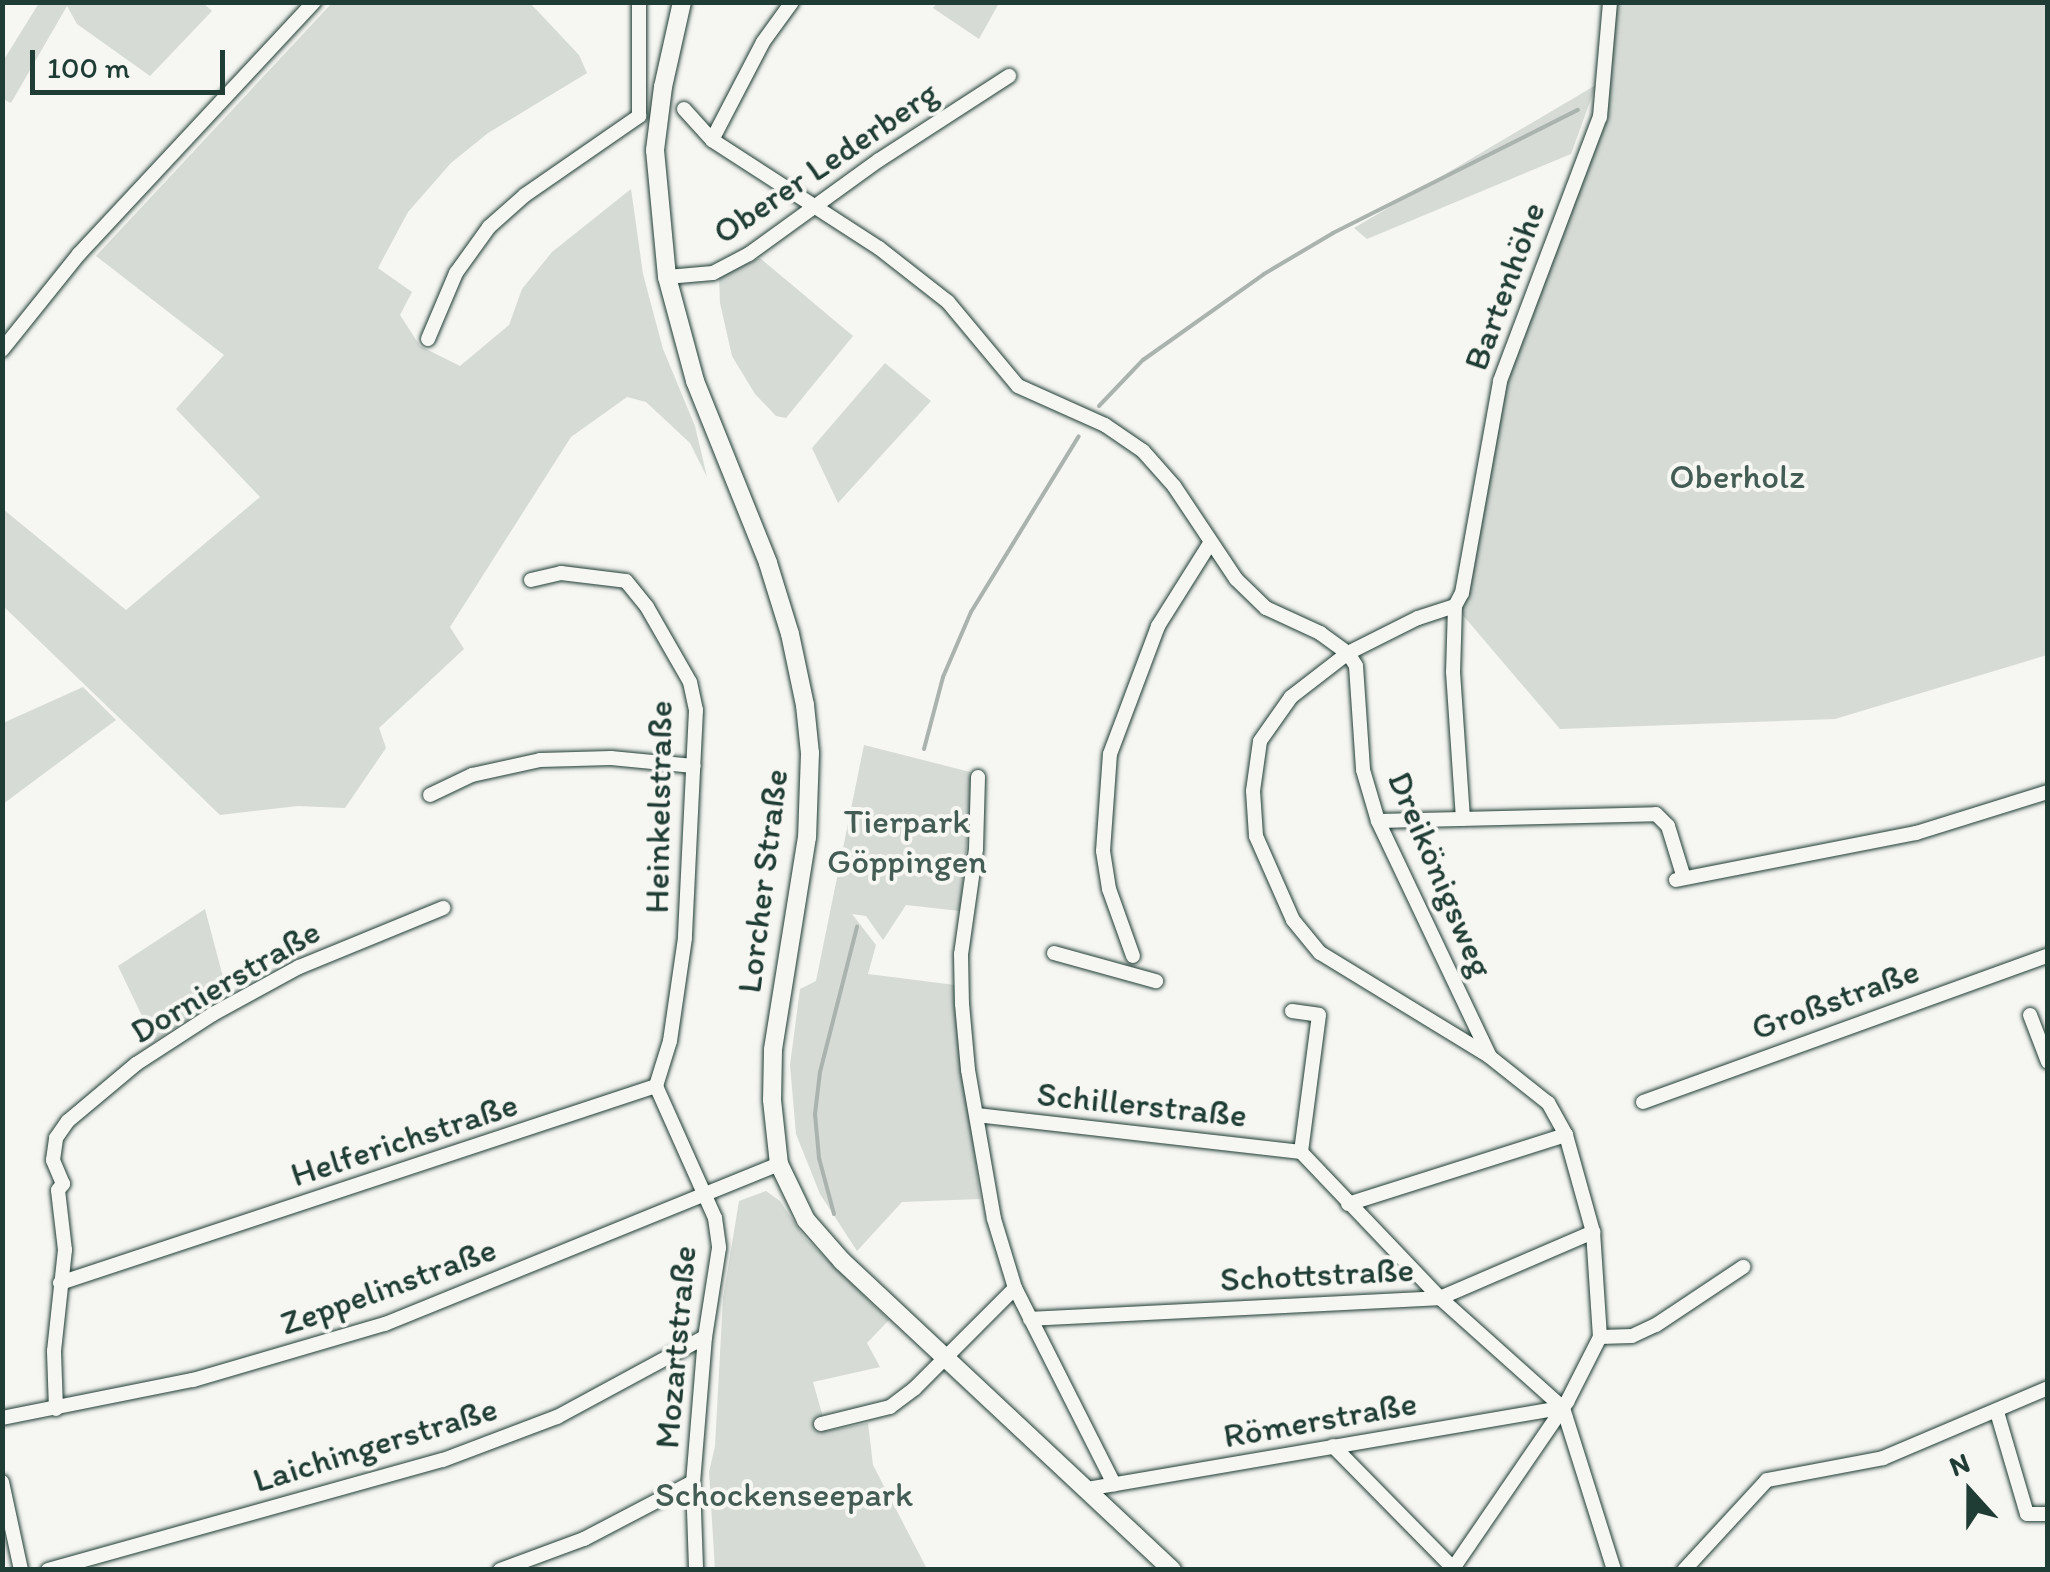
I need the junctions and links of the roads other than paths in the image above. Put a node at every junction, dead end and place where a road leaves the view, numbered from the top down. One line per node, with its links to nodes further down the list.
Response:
1 (314, 2): 12 (street)
2 (638, 2): 11 (street)
3 (682, 2): 10 (main road, Lorcher Straße)
4 (792, 2): 8 (street)
5 (1610, 2): 15 (street, Bartenhöhe)
6 (1009, 76): 9 (street, Oberer Lederberg)
7 (684, 108): 8 (street)
8 (712, 140): 9 (street)
9 (817, 206): 10 (street, Oberer Lederberg); 13 (street)
10 (667, 277): 37 (main road, Lorcher Straße)
11 (428, 340)
12 (2, 350)
13 (1209, 545): 16 (street); 26 (street)
14 (531, 580): 17 (street, Heinkelstraße)
15 (1459, 600): 16 (street); 21 (street, Bartenhöhe)
16 (1348, 653): 22 (street, Dreikönigsweg); 30 (street)
17 (694, 766): 20 (street); 32 (street, Heinkelstraße)
18 (978, 777): 34 (street)
19 (2048, 792): 21 (street)
20 (430, 795)
21 (1462, 820): 22 (street)
22 (1378, 821): 30 (street, Dreikönigsweg)
23 (443, 908): 42 (street, Dornierstraße)
24 (1054, 953): 27 (street)
25 (2048, 955): 33 (street, Großstraße)
26 (1133, 956)
27 (1156, 982)
28 (1292, 1012): 36 (street)
29 (2030, 1015): 31 (street)
30 (1489, 1056): 35 (street)
31 (2048, 1062)
32 (656, 1086): 38 (street); 42 (street, Helferichstraße)
33 (1643, 1102)
34 (977, 1115): 36 (street, Schillerstraße); 43 (street)
35 (1566, 1134): 39 (street); 40 (street)
36 (1301, 1152): 39 (street)
37 (779, 1164): 38 (street, Zeppelinstraße); 48 (main road, Lorcher Straße)
38 (704, 1192): 46 (street, Mozartstraße); 51 (street, Zeppelinstraße)
39 (1348, 1204): 44 (street)
40 (1593, 1232): 44 (street, Schottstraße); 47 (street)
41 (1743, 1267): 47 (street)
42 (60, 1283): 51 (street)
43 (1014, 1288): 45 (street); 48 (street)
44 (1440, 1298): 45 (street, Schottstraße); 50 (street)
45 (1030, 1319): 58 (street)
46 (705, 1337): 57 (street, Mozartstraße); 63 (street, Laichingerstraße)
47 (1600, 1337): 50 (street)
48 (946, 1357): 54 (street); 59 (main road, Lorcher Straße)
49 (2048, 1388): 52 (street)
50 (1563, 1408): 55 (street, Römerstraße); 61 (street); 67 (street)
51 (56, 1409): 53 (street, Zeppelinstraße)
52 (1996, 1412): 60 (street); 68 (street)
53 (2, 1418)
54 (821, 1424)
55 (1333, 1446): 58 (street, Römerstraße); 61 (street)
56 (2, 1482): 62 (street)
57 (693, 1482): 64 (street); 65 (street, Mozartstraße)
58 (1114, 1484): 59 (street, Römerstraße)
59 (1087, 1489): 66 (main road, Lorcher Straße)
60 (2048, 1514)
61 (1453, 1569)
62 (21, 1570)
63 (48, 1570)
64 (500, 1570)
65 (696, 1570)
66 (1172, 1570)
67 (1614, 1570)
68 (1684, 1570)

